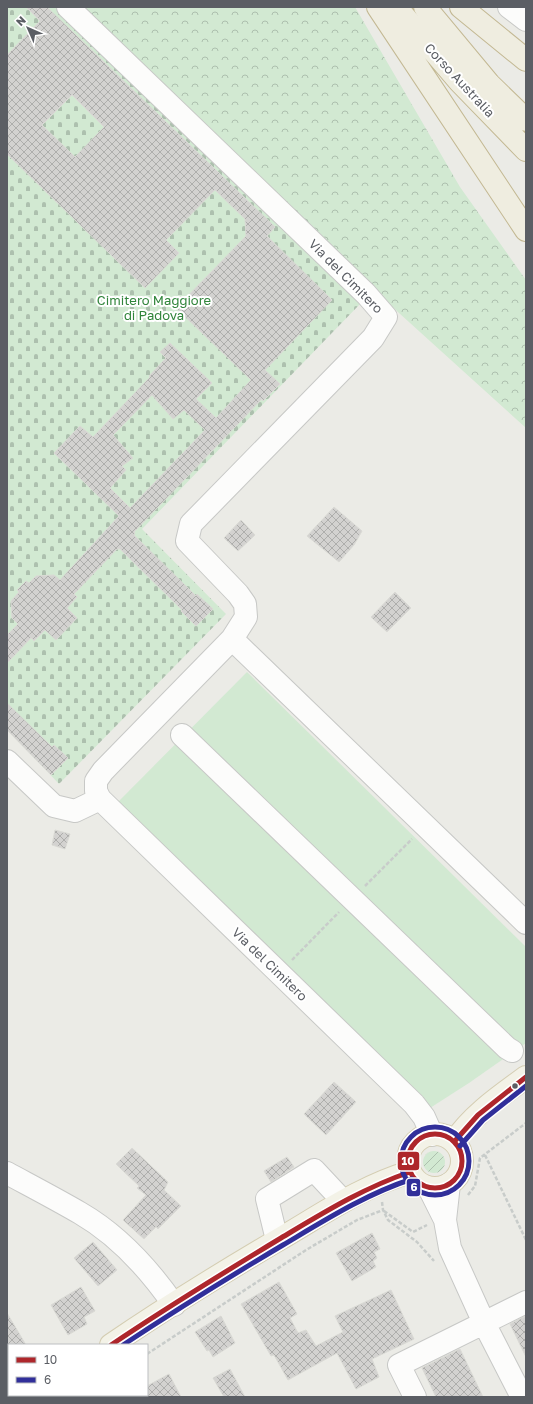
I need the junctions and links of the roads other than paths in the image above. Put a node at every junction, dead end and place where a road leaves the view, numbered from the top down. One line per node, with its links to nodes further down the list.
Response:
1 (68, 7): 12 (street, Via del Cimitero)
2 (378, 7): 11 (highway)
3 (396, 7): 10 (highway, Corso Australia)
4 (425, 7): 9 (highway, Corso Australia)
5 (461, 7): 8 (highway)
6 (509, 7): 7 (street)
7 (526, 20)
8 (526, 60)
9 (526, 120)
10 (526, 150)
11 (526, 230)
12 (232, 638): 15 (street, Via del Cimitero); 16 (street)
13 (182, 735): 17 (street)
14 (7, 761): 15 (street)
15 (100, 799): 19 (street, Via del Cimitero)
16 (526, 922)
17 (512, 1051)
18 (526, 1077): 20 (main road)
19 (432, 1134): 20 (main road); 21 (main road)
20 (454, 1142): 23 (main road)
21 (410, 1172): 23 (main road); 24 (main road)
22 (7, 1173): 27 (street)
23 (439, 1186): 28 (street)
24 (344, 1201): 25 (main road); 25 (street)
25 (277, 1240): 27 (main road)
26 (526, 1302): 28 (street)
27 (174, 1304): 29 (main road)
28 (484, 1323): 30 (street); 31 (street)
29 (113, 1344)
30 (415, 1397)
31 (522, 1397)

